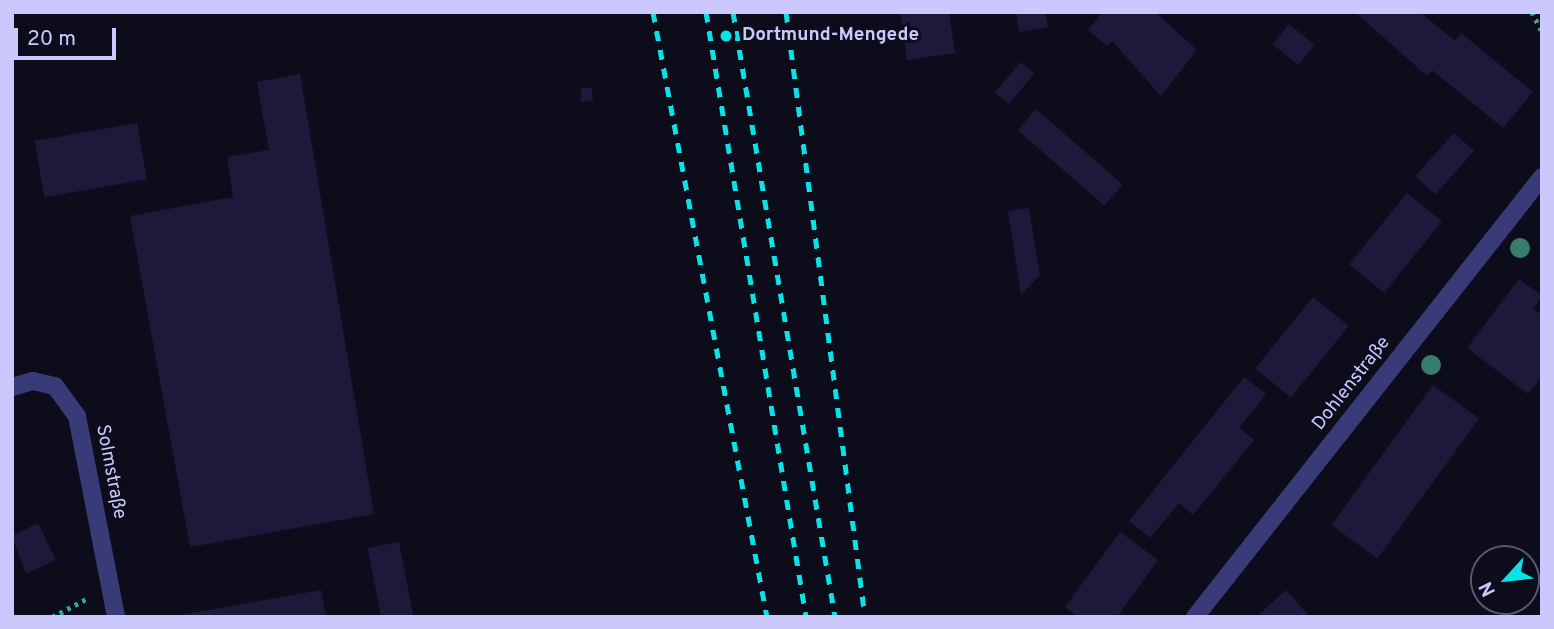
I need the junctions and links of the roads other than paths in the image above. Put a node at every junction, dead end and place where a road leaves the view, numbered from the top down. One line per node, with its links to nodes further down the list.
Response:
1 (1542, 177): 4 (street, Dohlenstraße)
2 (12, 387): 3 (street, Solmstraße)
3 (116, 617)
4 (1195, 617)

